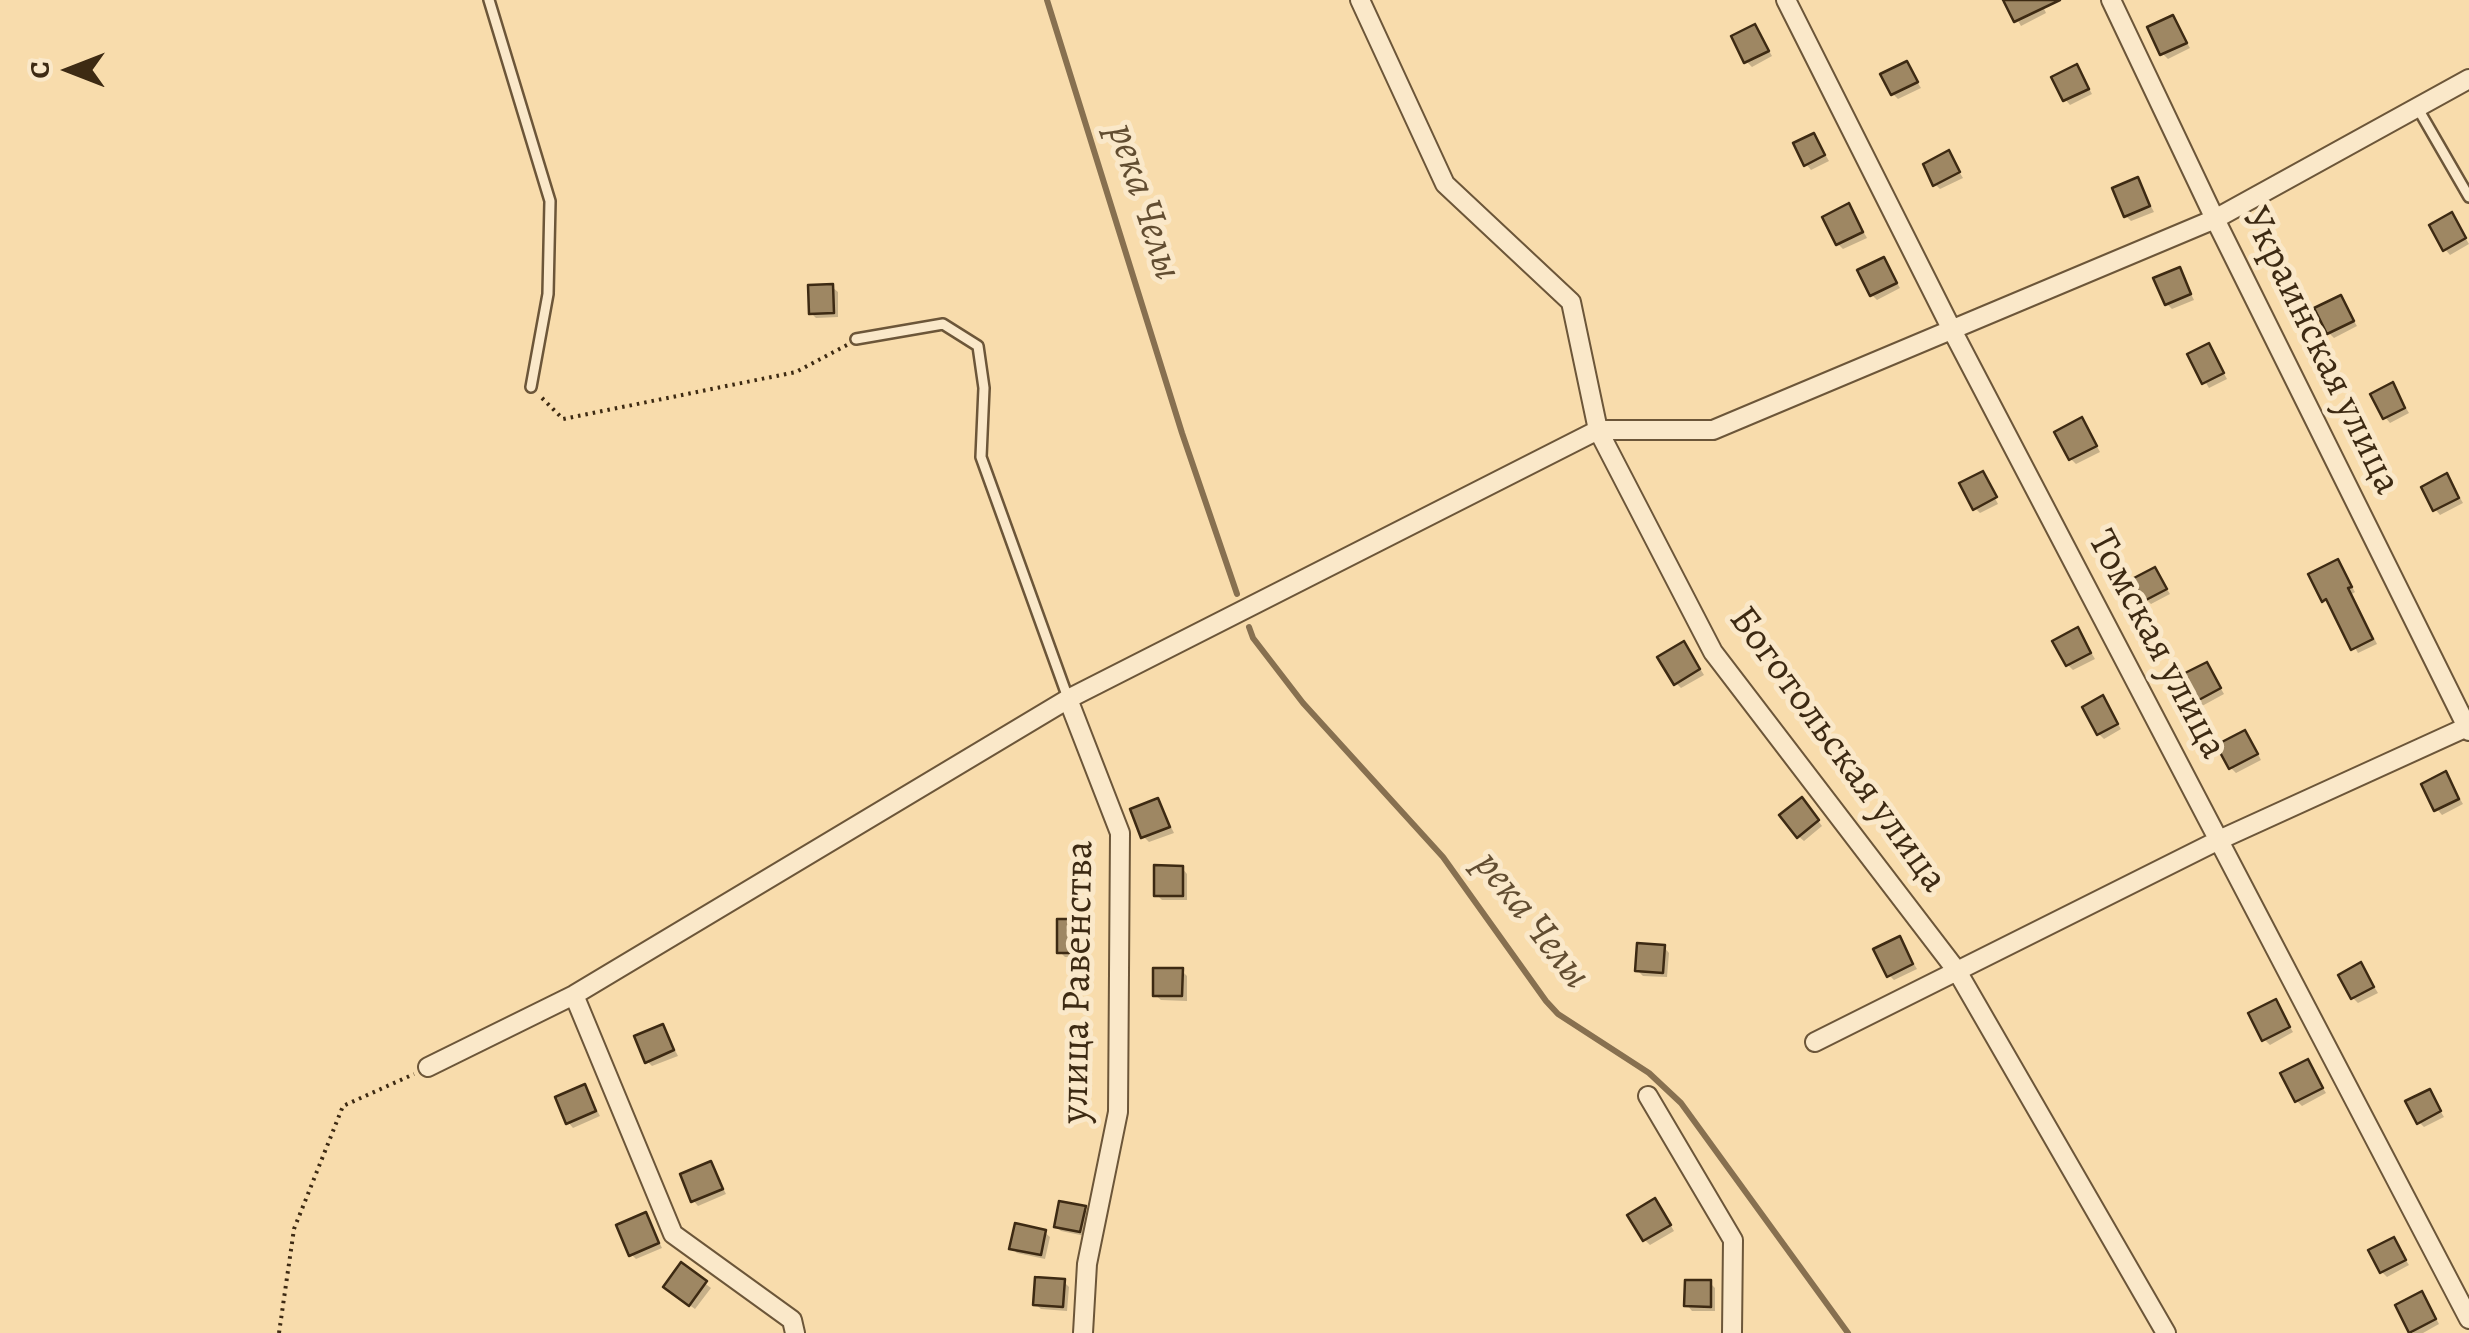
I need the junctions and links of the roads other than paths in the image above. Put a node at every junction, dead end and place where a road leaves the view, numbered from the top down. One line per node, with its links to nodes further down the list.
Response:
1 (490, 0): 11 (lane)
2 (1360, 0): 12 (street, Боготольская улица)
3 (1786, 0): 9 (street, Томская улица)
4 (2111, 0): 8 (street, Украинская улица)
5 (2469, 79): 6 (street)
6 (2417, 108): 7 (lane); 8 (street)
7 (2469, 197)
8 (2215, 219): 9 (street); 14 (street, Украинская улица)
9 (1952, 330): 12 (street); 15 (street, Томская улица)
10 (856, 339): 13 (lane)
11 (532, 387)
12 (1598, 430): 13 (street); 16 (street, Боготольская улица)
13 (1068, 699): 17 (street); 23 (street, улица Равенства)
14 (2468, 729): 15 (street)
15 (2219, 840): 16 (street); 21 (street, Томская улица)
16 (1957, 971): 18 (street); 25 (street, Боготольская улица)
17 (574, 995): 19 (street); 22 (street)
18 (1815, 1042)
19 (428, 1067)
20 (1648, 1096): 24 (street)
21 (2469, 1319)
22 (796, 1333)
23 (1082, 1333)
24 (1732, 1333)
25 (2166, 1333)

